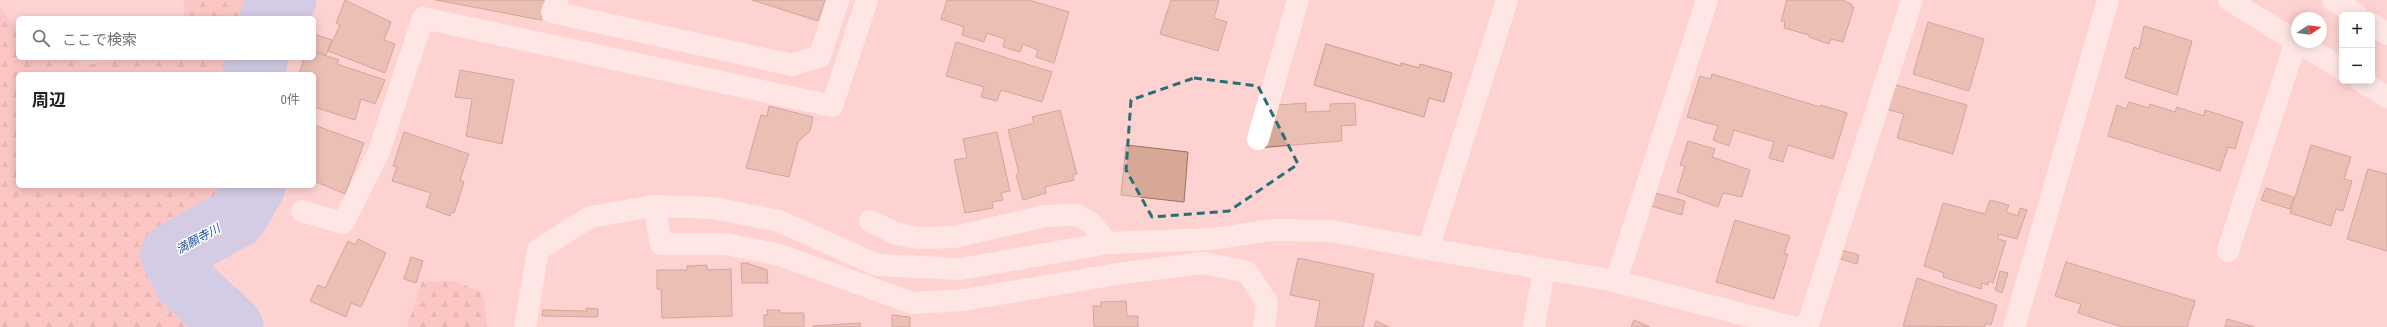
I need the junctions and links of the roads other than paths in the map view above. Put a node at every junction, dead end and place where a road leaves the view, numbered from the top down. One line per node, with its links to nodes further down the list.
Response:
1 (557, 0): 2 (street)
2 (838, 0)
3 (868, 0): 22 (street)
4 (1298, 0): 20 (street)
5 (1507, 0): 25 (street)
6 (1707, 0): 28 (street)
7 (1912, 0): 34 (street)
8 (2108, 0): 35 (street)
9 (2229, 0): 14 (street)
10 (2333, 0): 11 (street)
11 (2352, 12)
12 (2375, 26): 13 (street)
13 (2387, 34)
14 (2291, 38)
15 (2295, 48): 26 (street)
16 (2307, 48): 17 (street)
17 (2339, 67)
18 (2366, 84): 19 (street)
19 (2387, 97)
20 (1258, 139)
21 (654, 206): 24 (street); 30 (street); 31 (street)
22 (302, 211)
23 (870, 221): 24 (street)
24 (1108, 243): 25 (street)
25 (1428, 250): 27 (street)
26 (2228, 251)
27 (1544, 269): 28 (street); 32 (street)
28 (1616, 281): 29 (street)
29 (1742, 321): 33 (street)
30 (525, 327)
31 (1264, 327)
32 (1534, 327)
33 (1792, 327)
34 (1807, 327)
35 (2014, 327)

